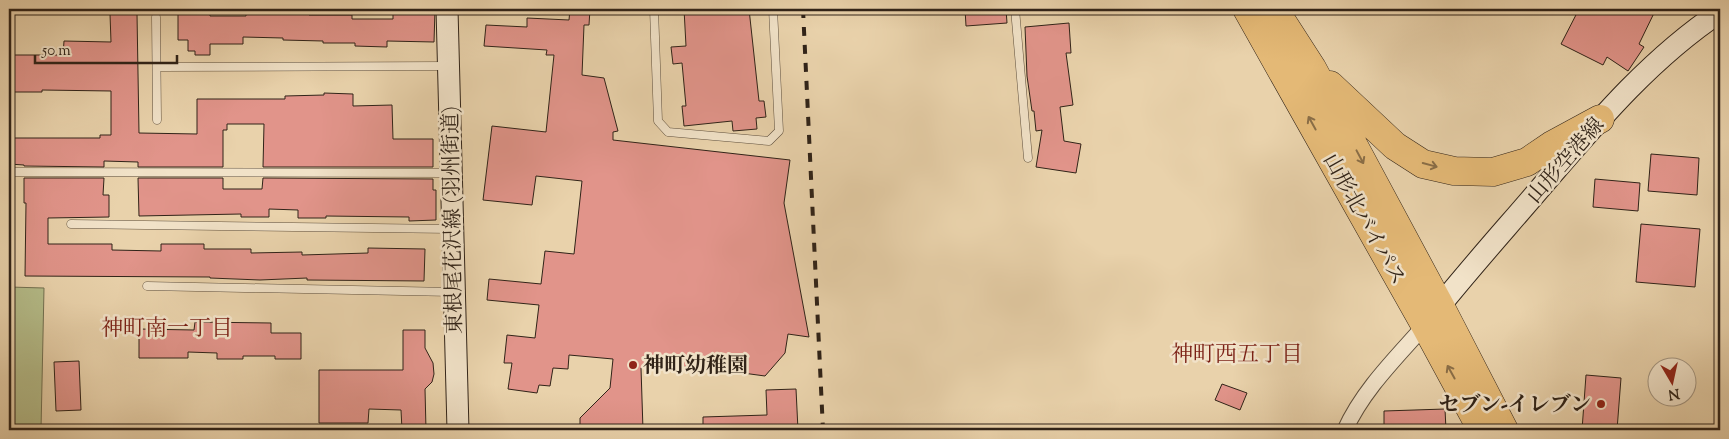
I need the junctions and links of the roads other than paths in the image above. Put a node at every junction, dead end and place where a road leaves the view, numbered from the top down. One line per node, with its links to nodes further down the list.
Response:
1 (447, 9): 10 (main road, 東根尾花沢線 (羽州街道))
2 (654, 9): 3 (lane)
3 (773, 9)
4 (1015, 9): 14 (lane)
5 (1247, 9): 21 (highway, 山形北バイパス, one-way to 5)
6 (1274, 9): 11 (highway, 山形北バイパス)
7 (1720, 12): 12 (main road, 山形空港線)
8 (156, 17): 9 (lane)
9 (157, 66): 10 (lane); 13 (lane)
10 (449, 66): 16 (main road, 東根尾花沢線 (羽州街道))
11 (1312, 68): 12 (highway, one-way to 12); 21 (highway, 山形北バイパス, one-way to 21)
12 (1600, 119): 21 (main road, 山形空港線)
13 (157, 120)
14 (1028, 158)
15 (9, 172): 16 (lane)
16 (451, 173): 18 (main road, 東根尾花沢線 (羽州街道))
17 (71, 224): 18 (lane)
18 (453, 229): 20 (main road, 東根尾花沢線 (羽州街道))
19 (147, 286): 20 (lane)
20 (454, 292): 22 (main road, 東根尾花沢線 (羽州街道))
21 (1432, 315): 23 (street); 24 (highway, 山形北バイパス, one-way to 21); 25 (highway, 山形北バイパス)
22 (458, 430)
23 (1345, 430)
24 (1482, 430)
25 (1504, 430)

